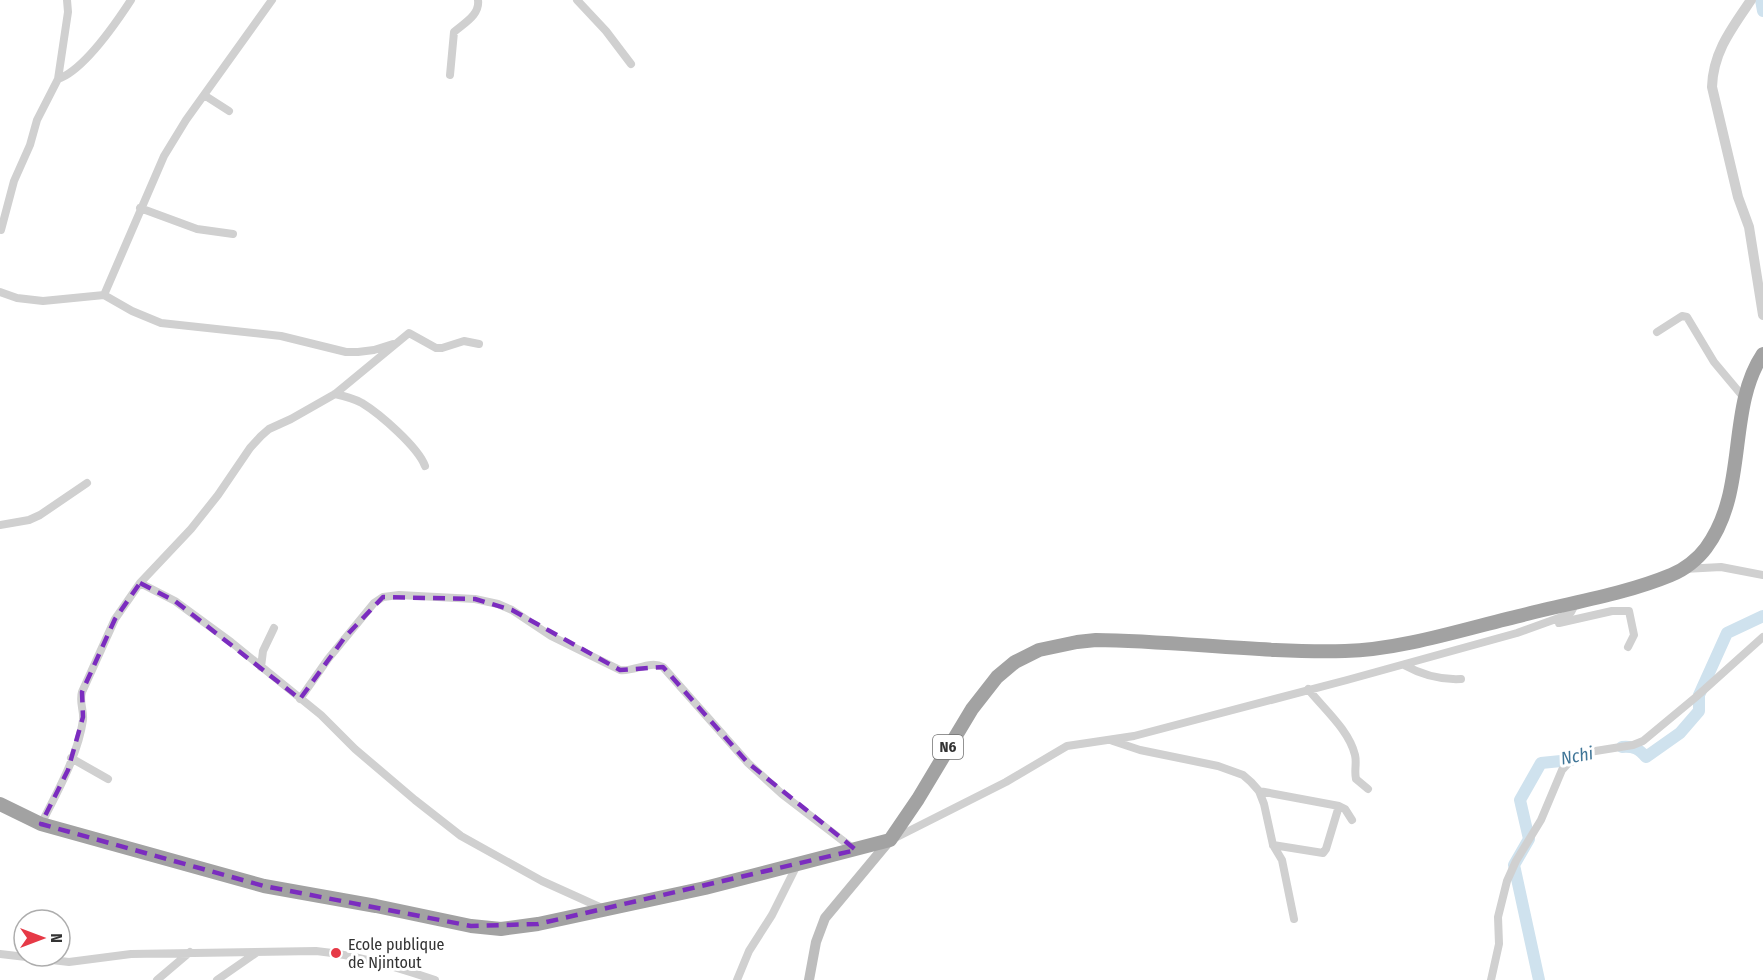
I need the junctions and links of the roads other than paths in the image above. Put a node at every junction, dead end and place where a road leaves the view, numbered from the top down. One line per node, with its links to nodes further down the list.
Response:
1 (67, 0): 9 (street)
2 (131, 0): 9 (street)
3 (272, 0): 10 (street)
4 (478, 0): 8 (street)
5 (577, 0): 7 (street)
6 (1751, 0): 18 (street)
7 (631, 64)
8 (450, 75)
9 (58, 79): 14 (street)
10 (204, 95): 11 (street); 12 (street)
11 (229, 111)
12 (140, 208): 15 (street); 17 (street)
13 (0, 219): 14 (street)
14 (0, 232)
15 (233, 234)
16 (0, 292): 17 (street)
17 (104, 295): 20 (street)
18 (1763, 315)
19 (1657, 332): 24 (street)
20 (397, 342): 21 (street); 23 (street)
21 (479, 344)
22 (1763, 354): 24 (highway, N6)
23 (335, 394): 25 (street); 30 (street)
24 (1745, 399): 28 (highway, N6)
25 (425, 466)
26 (87, 483): 27 (street)
27 (0, 525)
28 (1684, 568): 29 (street); 31 (highway, N6)
29 (1763, 574)
30 (140, 583): 37 (street); 42 (street)
31 (1577, 601): 32 (street); 50 (highway, N6)
32 (1544, 625): 35 (street); 36 (street)
33 (274, 628): 37 (street)
34 (1763, 637): 64 (street)
35 (1628, 647)
36 (1404, 665): 38 (street); 39 (street)
37 (261, 667): 40 (street)
38 (1461, 679)
39 (1308, 690): 41 (street); 44 (street)
40 (300, 699): 52 (street); 54 (street)
41 (1110, 741): 45 (street); 50 (street)
42 (71, 758): 43 (street); 49 (street)
43 (108, 779)
44 (1368, 789)
45 (1259, 791): 47 (street); 51 (street)
46 (0, 804): 49 (highway)
47 (1339, 806): 48 (street); 51 (street)
48 (1352, 820)
49 (40, 824): 54 (highway)
50 (890, 840): 52 (highway); 63 (main road)
51 (1273, 845): 55 (street)
52 (855, 850): 53 (highway)
53 (797, 865): 54 (highway); 62 (street)
54 (606, 910)
55 (1294, 919)
56 (190, 952): 57 (street); 58 (street); 59 (street)
57 (256, 952): 60 (street); 61 (street)
58 (0, 954)
59 (157, 980)
60 (217, 980)
61 (435, 980)
62 (737, 980)
63 (809, 980)
64 (1491, 980)

